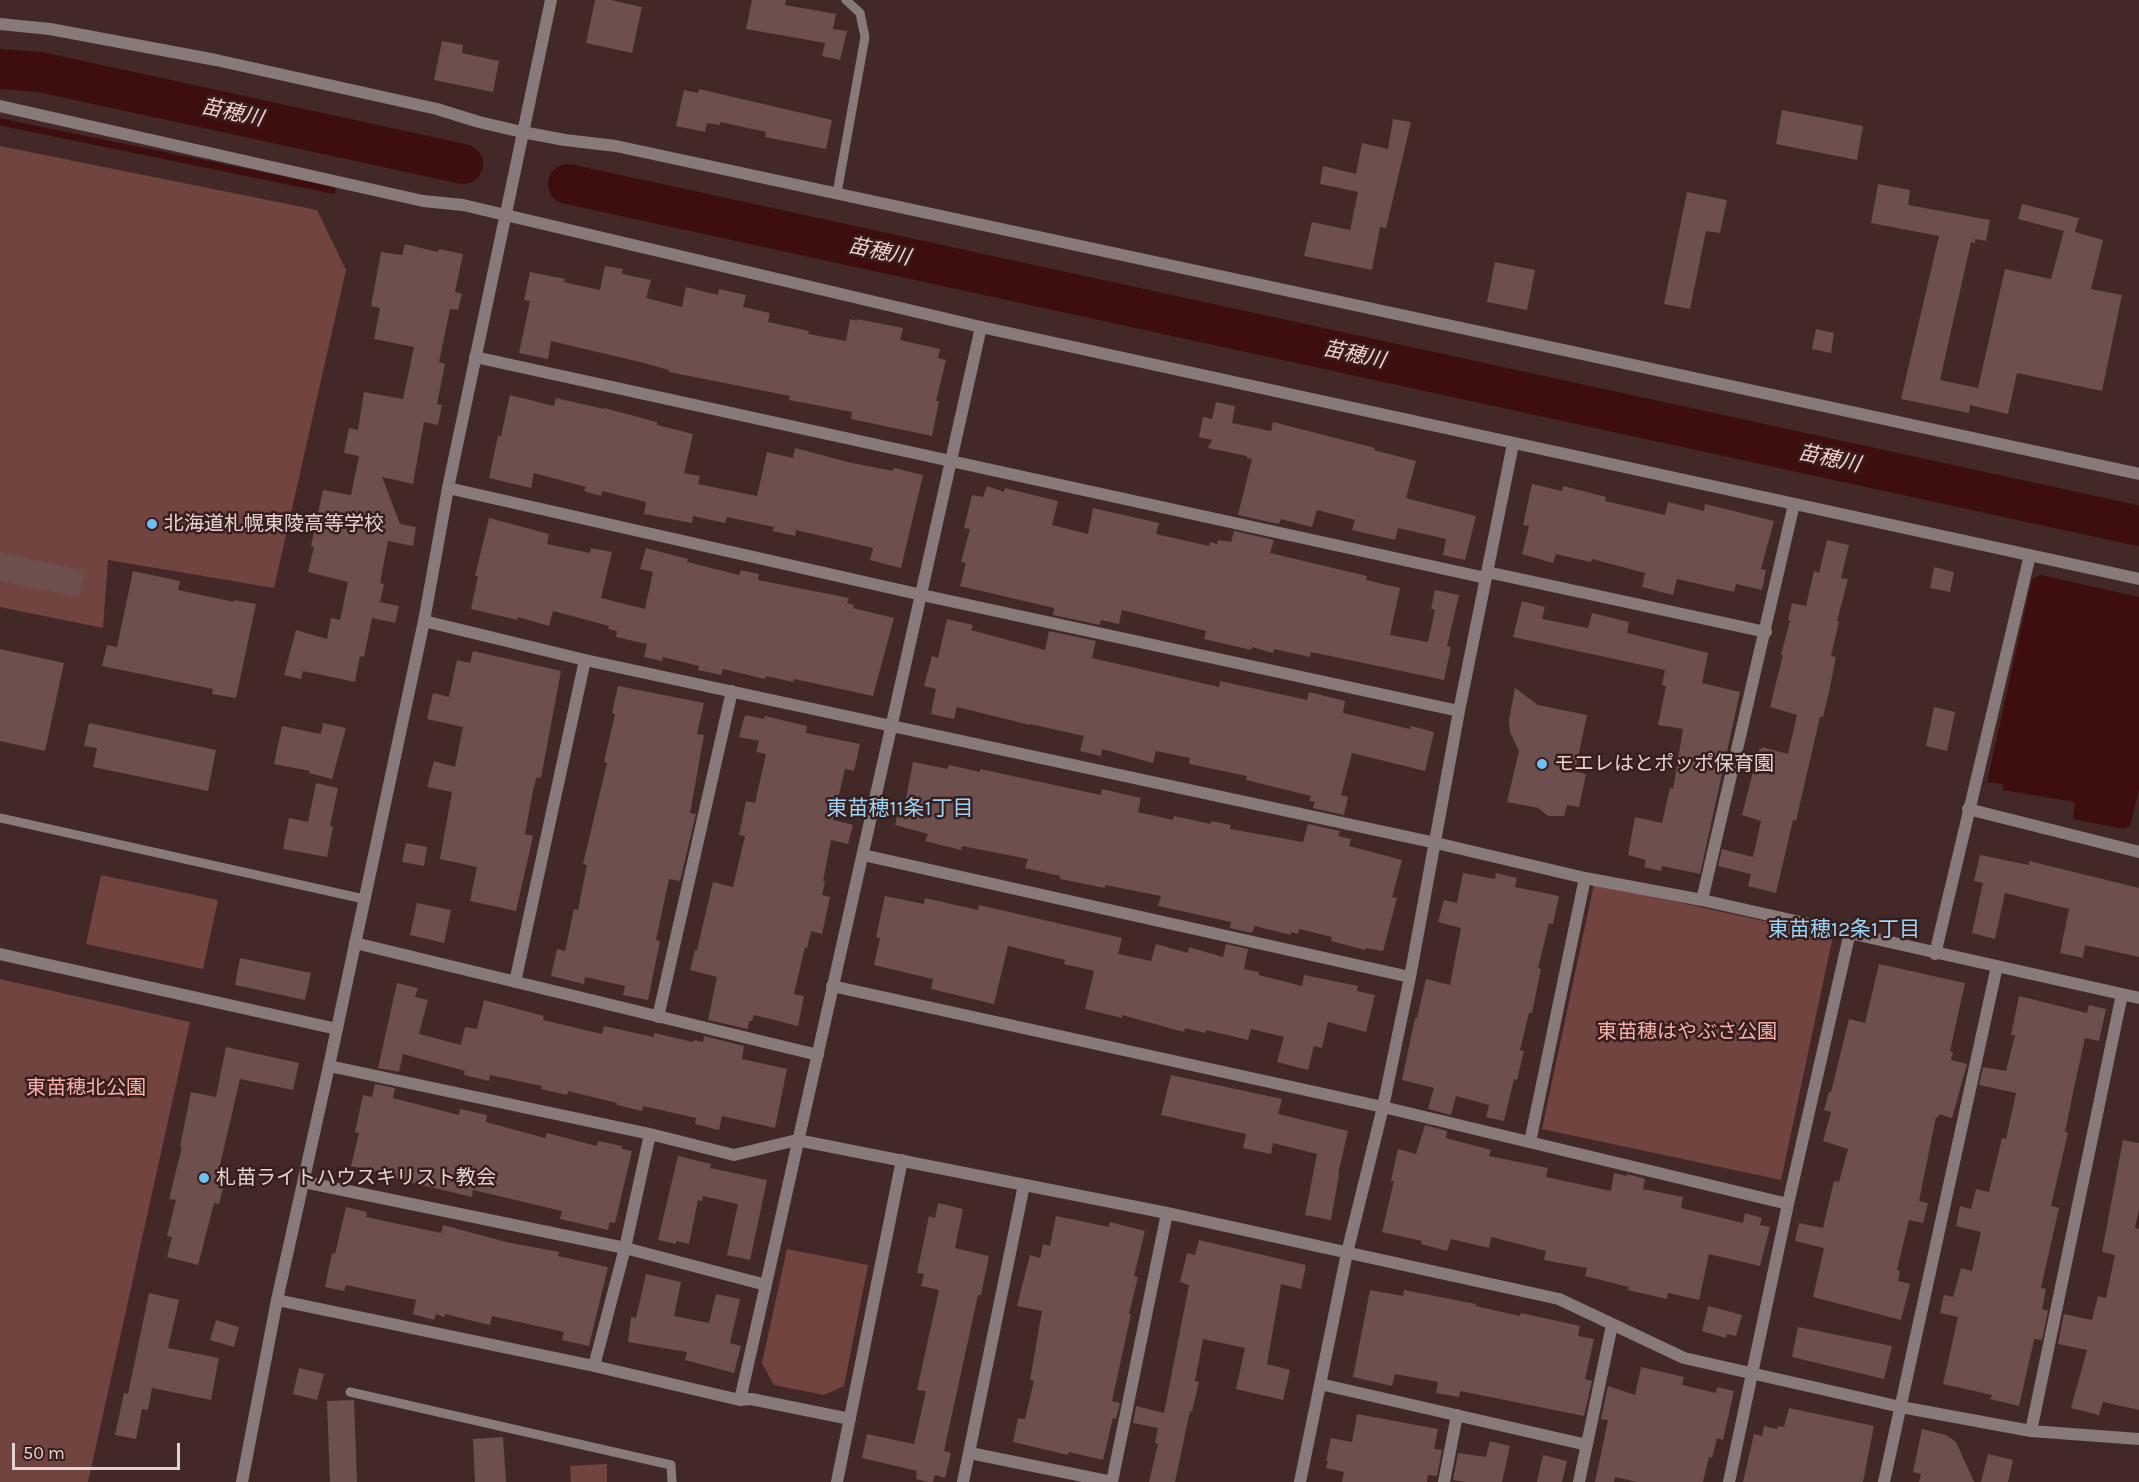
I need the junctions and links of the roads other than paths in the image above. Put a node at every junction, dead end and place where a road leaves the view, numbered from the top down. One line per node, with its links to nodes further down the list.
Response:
1 (551, 0): 5 (street)
2 (846, 0): 6 (lane)
3 (0, 24): 5 (street)
4 (0, 106): 7 (street)
5 (522, 132): 6 (street); 7 (street)
6 (837, 193): 12 (street)
7 (505, 215): 8 (street); 9 (street)
8 (981, 327): 10 (street); 11 (street)
9 (475, 357): 11 (street); 13 (street)
10 (1513, 444): 14 (street); 16 (street)
11 (952, 461): 16 (street); 18 (street)
12 (2139, 474)
13 (448, 488): 18 (street); 19 (street)
14 (1794, 504): 15 (street); 20 (street)
15 (2030, 555): 17 (street); 25 (street)
16 (1487, 575): 20 (street); 23 (street)
17 (2139, 579)
18 (922, 595): 23 (street); 24 (street)
19 (424, 621): 21 (street); 31 (street)
20 (1766, 632): 32 (street)
21 (585, 660): 22 (street); 39 (street)
22 (732, 691): 24 (street); 43 (street)
23 (1459, 711): 27 (street)
24 (891, 725): 27 (street); 29 (street)
25 (1968, 809): 28 (street); 36 (street)
26 (0, 818): 31 (lane)
27 (1436, 843): 30 (street); 38 (street)
28 (2139, 852)
29 (863, 855): 38 (street); 40 (street)
30 (1584, 878): 32 (street); 50 (street)
31 (364, 899): 34 (street)
32 (1702, 900): 33 (street)
33 (1850, 932): 36 (street); 54 (street)
34 (355, 943): 39 (street); 44 (street)
35 (0, 954): 44 (street)
36 (1935, 954): 37 (street)
37 (1997, 966): 41 (street); 66 (street)
38 (1410, 976): 47 (street)
39 (515, 982): 43 (street)
40 (832, 986): 45 (street); 47 (street)
41 (2122, 994): 42 (street); 69 (street)
42 (2139, 998)
43 (658, 1017): 45 (street)
44 (337, 1029): 46 (street)
45 (818, 1055): 49 (street)
46 (329, 1066): 48 (street); 52 (street)
47 (1383, 1107): 50 (street); 57 (street)
48 (650, 1134): 49 (street); 56 (street)
49 (797, 1140): 51 (street); 58 (street)
50 (1530, 1142): 54 (street)
51 (902, 1160): 53 (street); 68 (street)
52 (304, 1182): 56 (street); 59 (street)
53 (1024, 1185): 55 (street); 72 (street)
54 (1788, 1204): 62 (street)
55 (1167, 1214): 57 (street); 77 (street)
56 (625, 1248): 58 (street); 61 (street)
57 (1347, 1253): 60 (street); 63 (street)
58 (766, 1285): 65 (street)
59 (277, 1300): 61 (street); 73 (street)
60 (1612, 1324): 62 (street); 71 (street)
61 (594, 1366): 65 (street)
62 (1752, 1373): 66 (street); 81 (street)
63 (1320, 1384): 67 (street); 78 (street)
64 (350, 1392): 74 (lane)
65 (740, 1400): 68 (street)
66 (1901, 1407): 69 (street); 82 (street)
67 (1458, 1414): 71 (street); 79 (street)
68 (850, 1419): 75 (street)
69 (2031, 1431): 70 (street)
70 (2139, 1439)
71 (1587, 1445): 80 (street)
72 (970, 1453): 76 (street); 77 (street)
73 (242, 1482)
74 (672, 1482)
75 (837, 1482)
76 (963, 1482)
77 (1112, 1482)
78 (1300, 1482)
79 (1443, 1482)
80 (1579, 1482)
81 (1729, 1482)
82 (1884, 1482)

